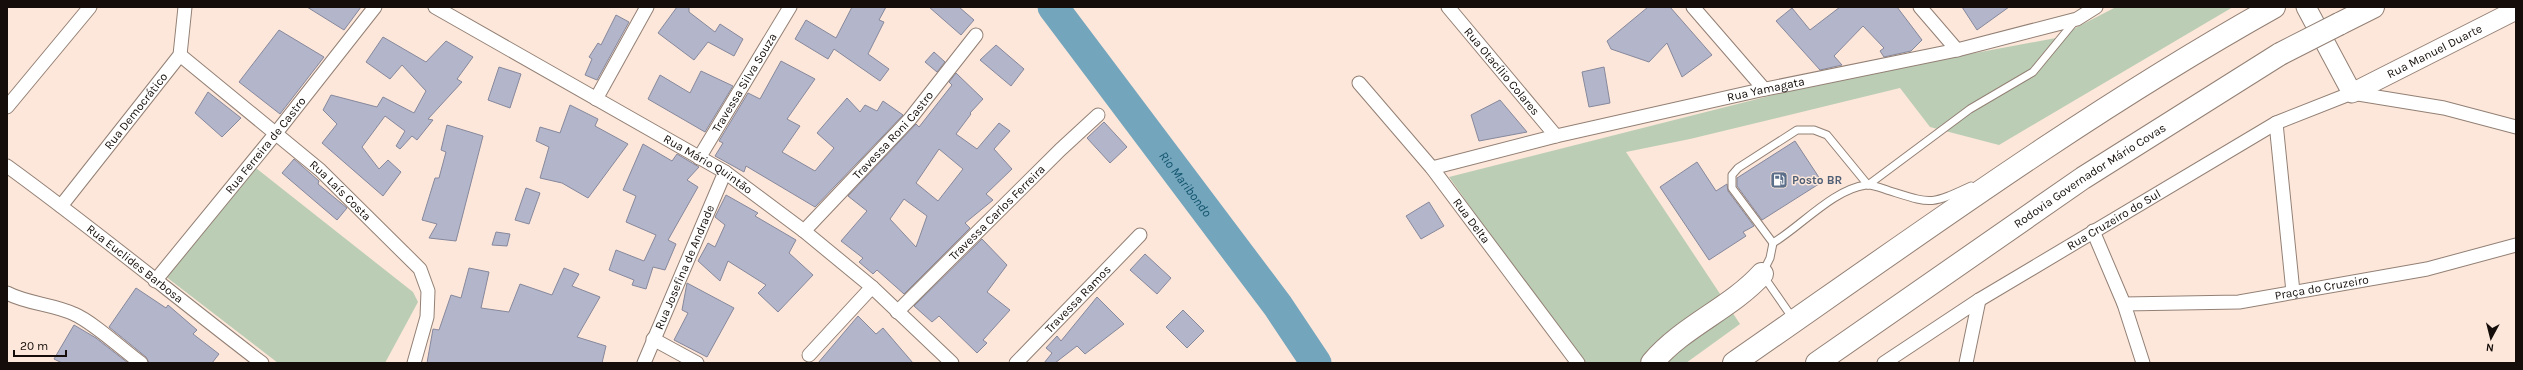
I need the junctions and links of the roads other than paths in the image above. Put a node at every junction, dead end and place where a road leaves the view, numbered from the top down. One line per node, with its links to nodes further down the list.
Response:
1 (90, 7): 23 (street)
2 (185, 7): 18 (street)
3 (375, 7): 27 (street, Rua Ferreira de Castro)
4 (435, 7): 22 (street, Rua Mário Quintão)
5 (647, 7): 22 (street)
6 (790, 7): 29 (street, Travessa Silva Souza)
7 (1448, 7): 28 (street, Rua Otacílio Colares)
8 (1693, 7): 20 (street)
9 (1920, 7): 17 (street)
10 (2096, 7): 15 (street, Rua Yamagata)
11 (2306, 7): 21 (street)
12 (2373, 7): 62 (highway, Rodovia Governador Mário Covas, bridge)
13 (2516, 10): 21 (street, Rua Manuel Duarte)
14 (2266, 12): 30 (highway)
15 (2077, 19): 17 (street, Rua Yamagata); 34 (lane)
16 (976, 35): 36 (street, Travessa Roni Castro)
17 (1957, 50): 20 (street, Rua Yamagata)
18 (180, 55): 27 (street, Rua Laís Costa); 35 (street, Rua Democrático)
19 (1360, 84): 32 (street, Rua Delta)
20 (1764, 89): 28 (street, Rua Yamagata)
21 (2352, 93): 25 (street, Rua Cruzeiro do Sul); 26 (street)
22 (596, 99): 29 (street, Rua Mário Quintão)
23 (7, 107)
24 (1098, 115): 48 (street, Travessa Carlos Ferreira)
25 (2276, 123): 37 (street, Rua Cruzeiro do Sul); 44 (street)
26 (2516, 127)
27 (276, 133): 42 (street, Rua Ferreira de Castro); 54 (street, Rua Laís Costa)
28 (1556, 136): 32 (street, Rua Yamagata)
29 (699, 158): 33 (street, Rua Mário Quintão)
30 (2020, 164): 34 (lane); 49 (highway)
31 (7, 166): 35 (street, Rua Euclides Barbosa)
32 (1432, 168): 59 (street, Rua Delta)
33 (725, 172): 36 (street, Rua Mário Quintão); 50 (street, Rua Josefina de Andrade)
34 (1868, 185): 39 (lane); 39 (lane)
35 (61, 206): 42 (street, Rua Euclides Barbosa)
36 (804, 231): 43 (street, Rua Mário Quintão)
37 (2093, 231): 46 (street, Rua Cruzeiro do Sul); 47 (street)
38 (1140, 235): 58 (street, Travessa Ramos)
39 (1773, 243): 41 (lane)
40 (2516, 245): 44 (street, Praça do Cruzeiro)
41 (1762, 274): 49 (lane); 60 (highway)
42 (155, 281): 53 (street, Rua Euclides Barbosa)
43 (872, 287): 48 (street, Rua Mário Quintão); 51 (street)
44 (2293, 292): 47 (street, Praça do Cruzeiro)
45 (7, 293): 52 (street)
46 (1979, 300): 63 (street, Rua Cruzeiro do Sul); 64 (street)
47 (2124, 304): 65 (street)
48 (898, 312): 57 (street, Rua Mário Quintão)
49 (1795, 321): 61 (highway)
50 (653, 339): 55 (street, Rua Josefina de Andrade); 56 (street)
51 (809, 355)
52 (141, 363)
53 (262, 363)
54 (414, 363)
55 (644, 363)
56 (697, 363)
57 (952, 363)
58 (1016, 363)
59 (1578, 363)
60 (1652, 363)
61 (1734, 363)
62 (1817, 363)
63 (1884, 363)
64 (1966, 363)
65 (2143, 363)

